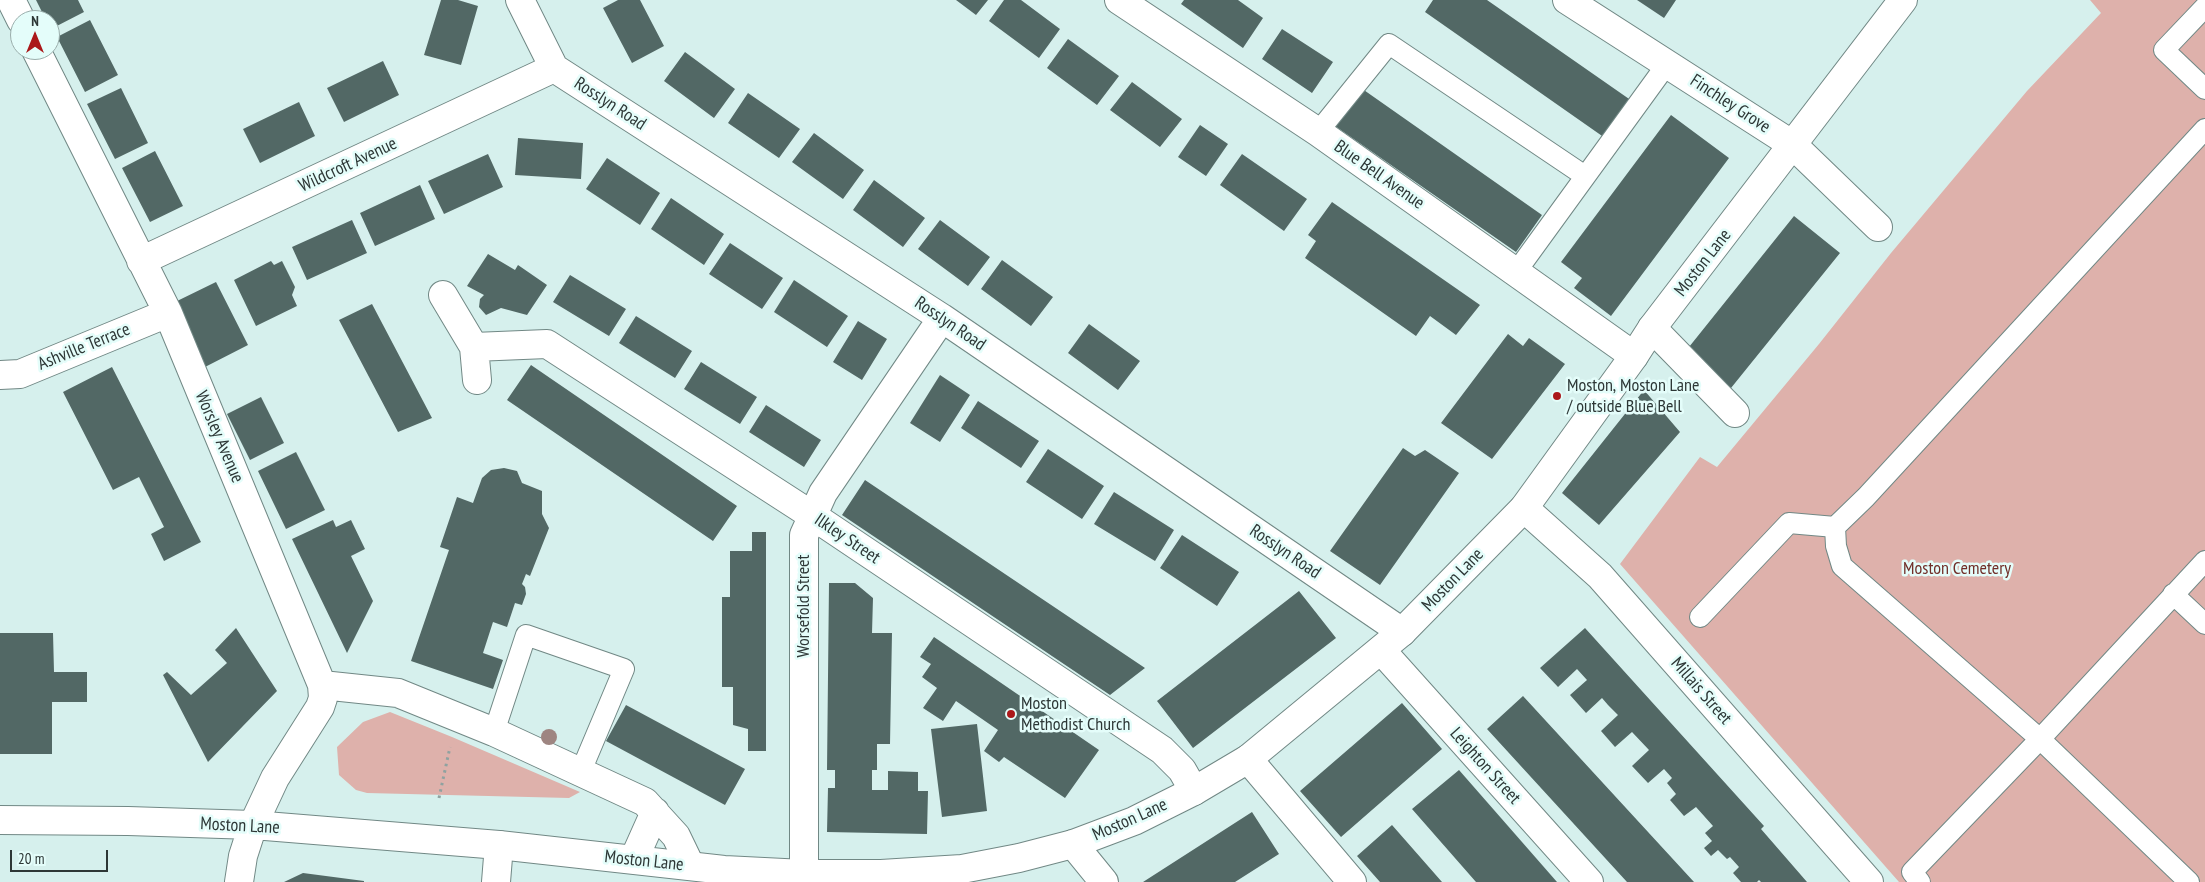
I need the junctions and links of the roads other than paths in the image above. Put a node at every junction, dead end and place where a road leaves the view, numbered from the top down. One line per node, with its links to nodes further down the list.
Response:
1 (520, 0): 8 (street, Rosslyn Road)
2 (1119, 0): 11 (street, Blue Bell Avenue)
3 (1568, 0): 7 (street, Finchley Grove)
4 (1903, 0): 12 (street, Moston Lane)
5 (2205, 7): 9 (lane)
6 (41, 60): 15 (street, Worsley Avenue)
7 (1667, 64): 12 (street, Finchley Grove); 13 (lane)
8 (554, 68): 15 (street, Wildcroft Avenue); 19 (street, Rosslyn Road)
9 (2205, 89)
10 (2205, 129): 28 (lane)
11 (1318, 132): 13 (lane); 16 (street, Blue Bell Avenue)
12 (1793, 145): 14 (street, Finchley Grove); 20 (street, Moston Lane)
13 (1585, 176): 16 (lane)
14 (1878, 227)
15 (142, 261): 18 (street, Worsley Avenue)
16 (1516, 272): 22 (street, Blue Bell Avenue)
17 (443, 295): 21 (street)
18 (168, 313): 23 (street, Ashville Terrace); 35 (street, Worsley Avenue)
19 (942, 318): 27 (street, Worsefold Street); 33 (street, Rosslyn Road)
20 (1652, 328): 22 (street, Moston Lane); 25 (street)
21 (474, 347): 24 (street); 27 (street, Ilkley Street)
22 (1634, 356): 26 (street, Moston Lane)
23 (0, 375)
24 (477, 380)
25 (1736, 413)
26 (1524, 508): 33 (street, Moston Lane); 57 (street, Millais Street)
27 (813, 516): 40 (street, Ilkley Street); 48 (street, Worsefold Street)
28 (1835, 527): 31 (lane); 37 (lane)
29 (2205, 561): 30 (lane)
30 (2173, 594): 32 (lane); 37 (lane)
31 (1700, 617)
32 (2205, 624)
33 (1402, 632): 34 (street, Moston Lane)
34 (1381, 650): 38 (street, Moston Lane); 56 (street, Leighton Street)
35 (322, 685): 36 (street); 43 (street)
36 (494, 732): 39 (street); 39 (lane)
37 (2040, 738): 58 (lane); 59 (lane)
38 (1248, 759): 40 (street, Moston Lane); 55 (street)
39 (581, 771): 41 (street)
40 (1194, 791): 44 (street, Moston Lane)
41 (655, 812): 46 (street); 47 (street)
42 (0, 820): 43 (street, Moston Lane)
43 (253, 826): 45 (street, Moston Lane); 52 (street)
44 (1073, 844): 49 (street, Moston Lane); 54 (street)
45 (499, 845): 46 (street, Moston Lane); 53 (street)
46 (634, 860): 47 (street, Moston Lane)
47 (690, 865): 50 (street, Moston Lane)
48 (804, 874): 49 (street, Moston Lane); 50 (street, Moston Lane)
49 (961, 875)
50 (724, 876)
51 (2205, 878): 60 (lane)
52 (239, 882)
53 (496, 882)
54 (1104, 882)
55 (1352, 882)
56 (1589, 882)
57 (1869, 882)
58 (1920, 882)
59 (2189, 882)
60 (2201, 882)

